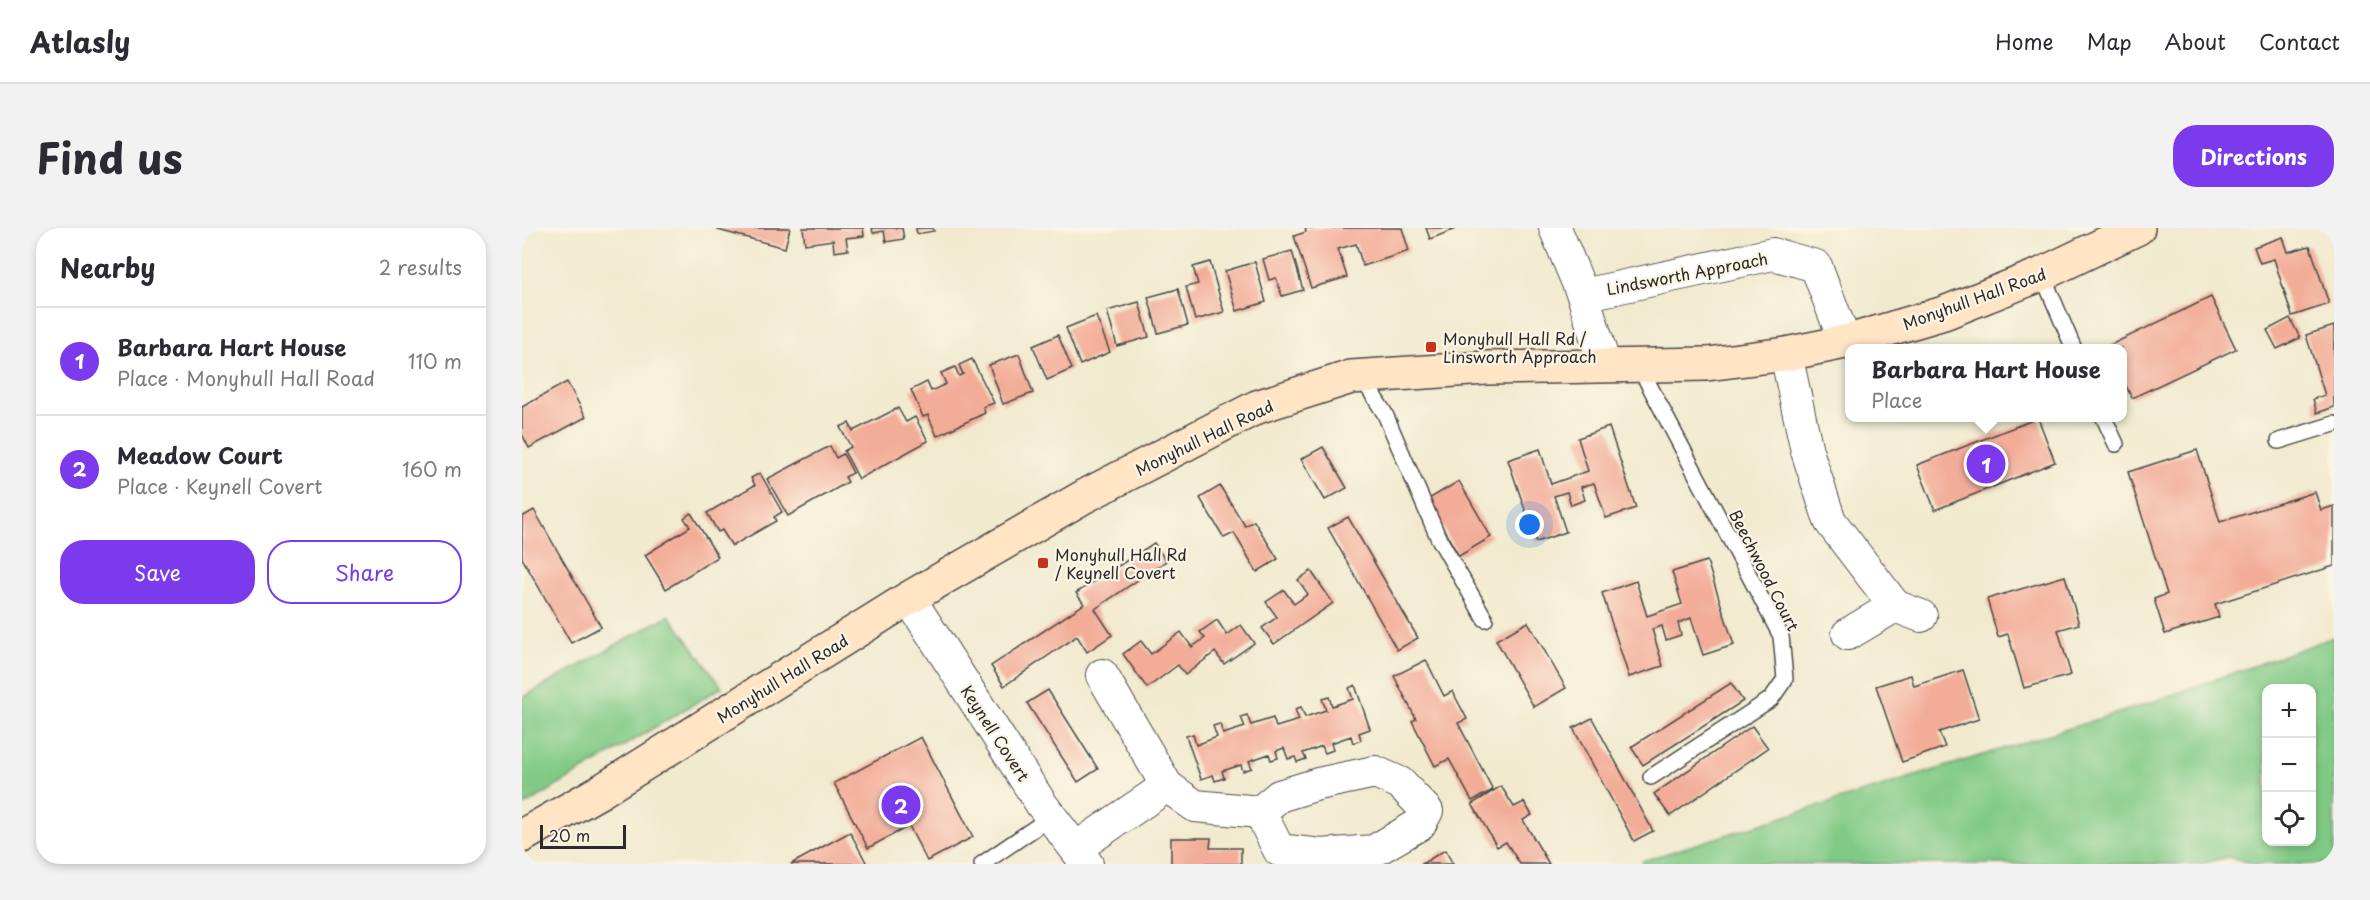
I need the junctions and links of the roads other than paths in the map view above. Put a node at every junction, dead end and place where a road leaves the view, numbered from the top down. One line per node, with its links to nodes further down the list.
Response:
1 (1555, 228): 4 (street, Lindsworth Approach)
2 (2138, 228): 3 (street, Monyhull Hall Road)
3 (2042, 274): 5 (street, Monyhull Hall Road); 6 (lane)
4 (1583, 295): 5 (street, Lindsworth Approach); 9 (street, Lindsworth Approach)
5 (1845, 342): 7 (street, Monyhull Hall Road)
6 (2072, 344)
7 (1786, 354): 8 (street, Monyhull Hall Road); 17 (street)
8 (1638, 364): 9 (street, Monyhull Hall Road); 19 (lane, Beechwood Court)
9 (1605, 366): 10 (street, Monyhull Hall Road)
10 (1361, 376): 15 (street, Monyhull Hall Road); 16 (lane)
11 (2106, 422): 14 (lane)
12 (2334, 424): 13 (lane)
13 (2279, 441)
14 (2116, 444)
15 (909, 598): 22 (street, Keynell Covert); 23 (street, Monyhull Hall Road)
16 (1485, 619)
17 (1848, 634)
18 (1102, 675): 20 (street)
19 (1652, 777)
20 (1167, 786): 21 (street); 24 (street)
21 (1260, 812): 21 (street)
22 (1051, 817): 24 (street, Keynell Covert); 25 (lane)
23 (522, 836)
24 (1082, 856)
25 (981, 864)

